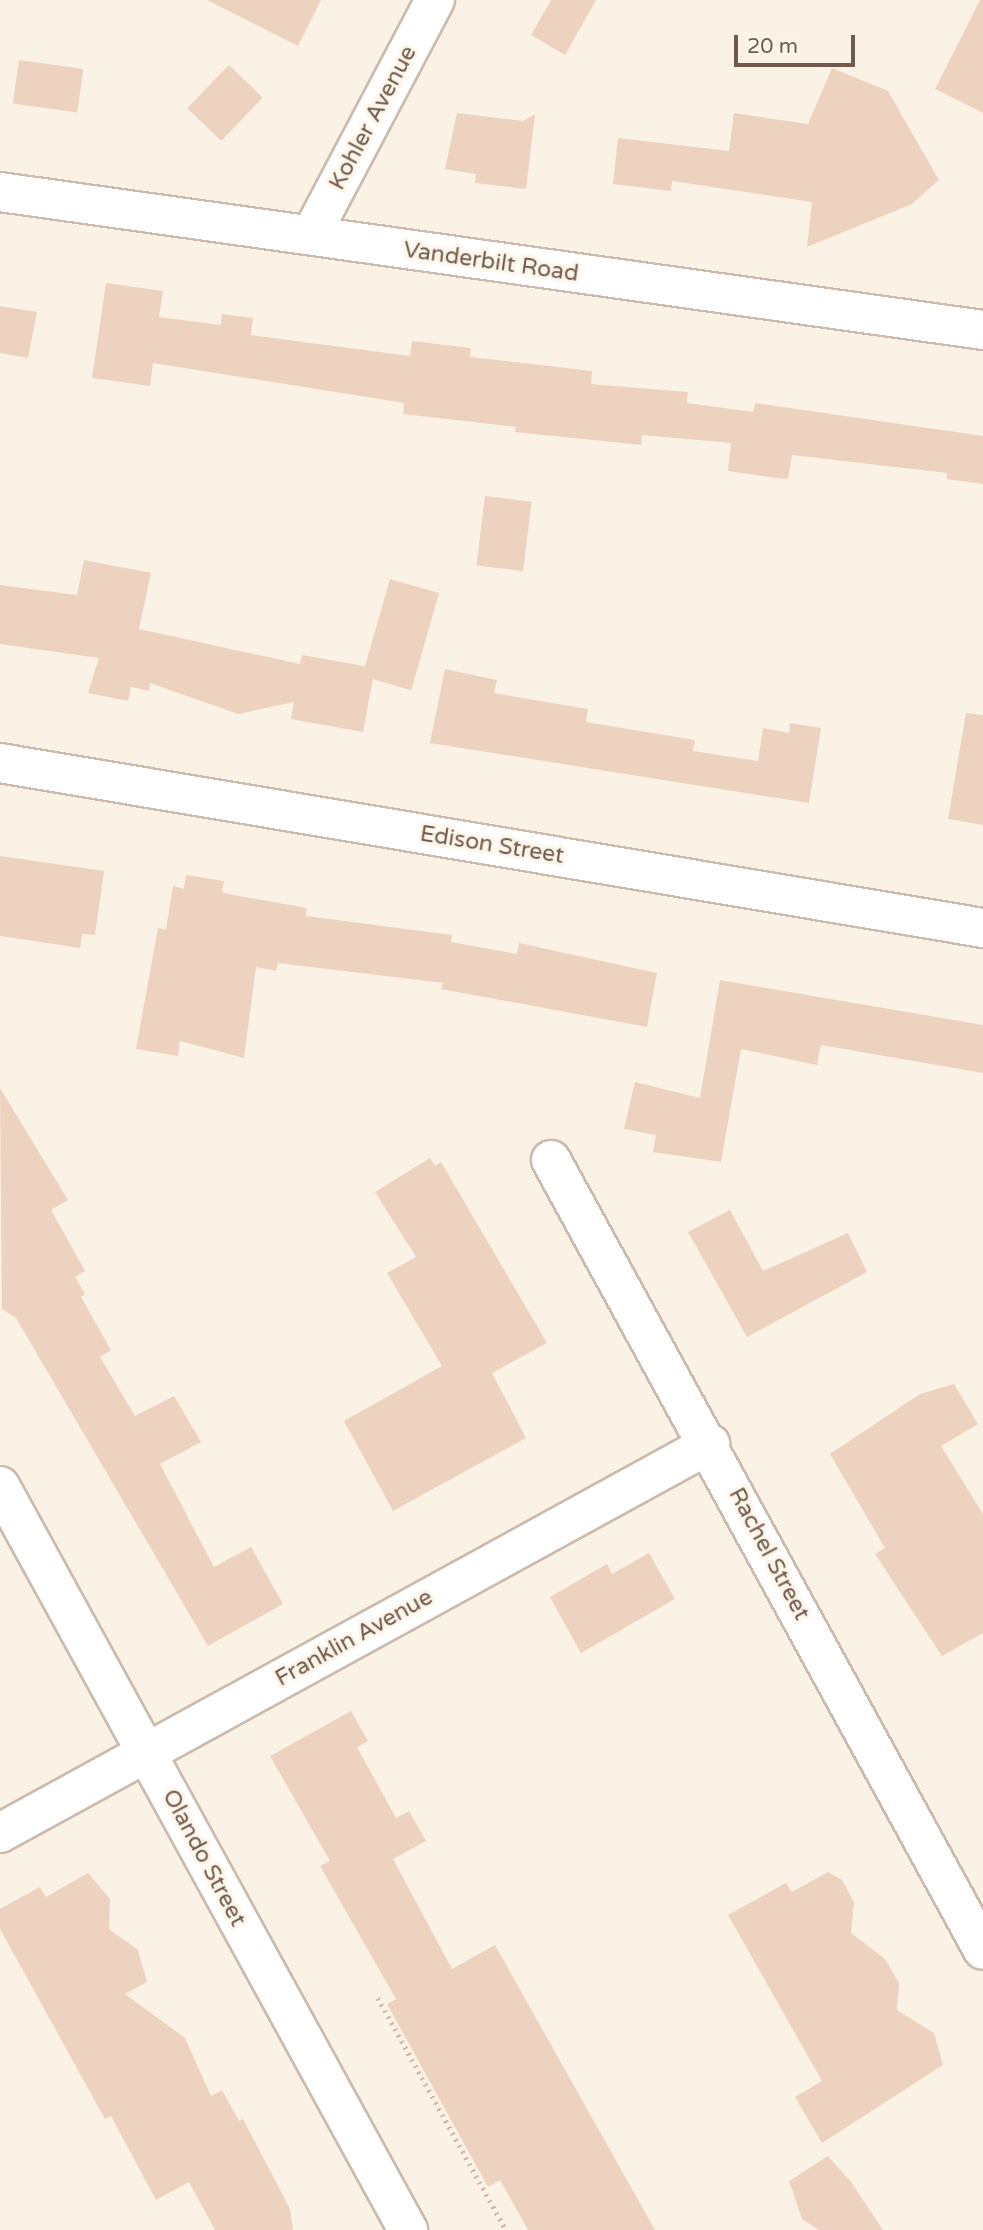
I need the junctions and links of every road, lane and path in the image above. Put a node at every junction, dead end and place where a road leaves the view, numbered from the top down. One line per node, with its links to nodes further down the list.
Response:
1 (435, 0): 3 (street, Kohler Avenue)
2 (0, 192): 3 (street, Vanderbilt Road)
3 (312, 235): 4 (street, Vanderbilt Road)
4 (983, 330)
5 (0, 763): 6 (street, Edison Street)
6 (983, 928)
7 (551, 1160): 8 (street, Rachel Street)
8 (710, 1444): 10 (street, Franklin Avenue); 12 (street, Rachel Street)
9 (0, 1486): 10 (street, Olando Street)
10 (146, 1751): 11 (street, Franklin Avenue); 14 (street, Olando Street)
11 (0, 1833)
12 (983, 1950)
13 (379, 1998): 15 (path)
14 (408, 2230)
15 (506, 2230)

